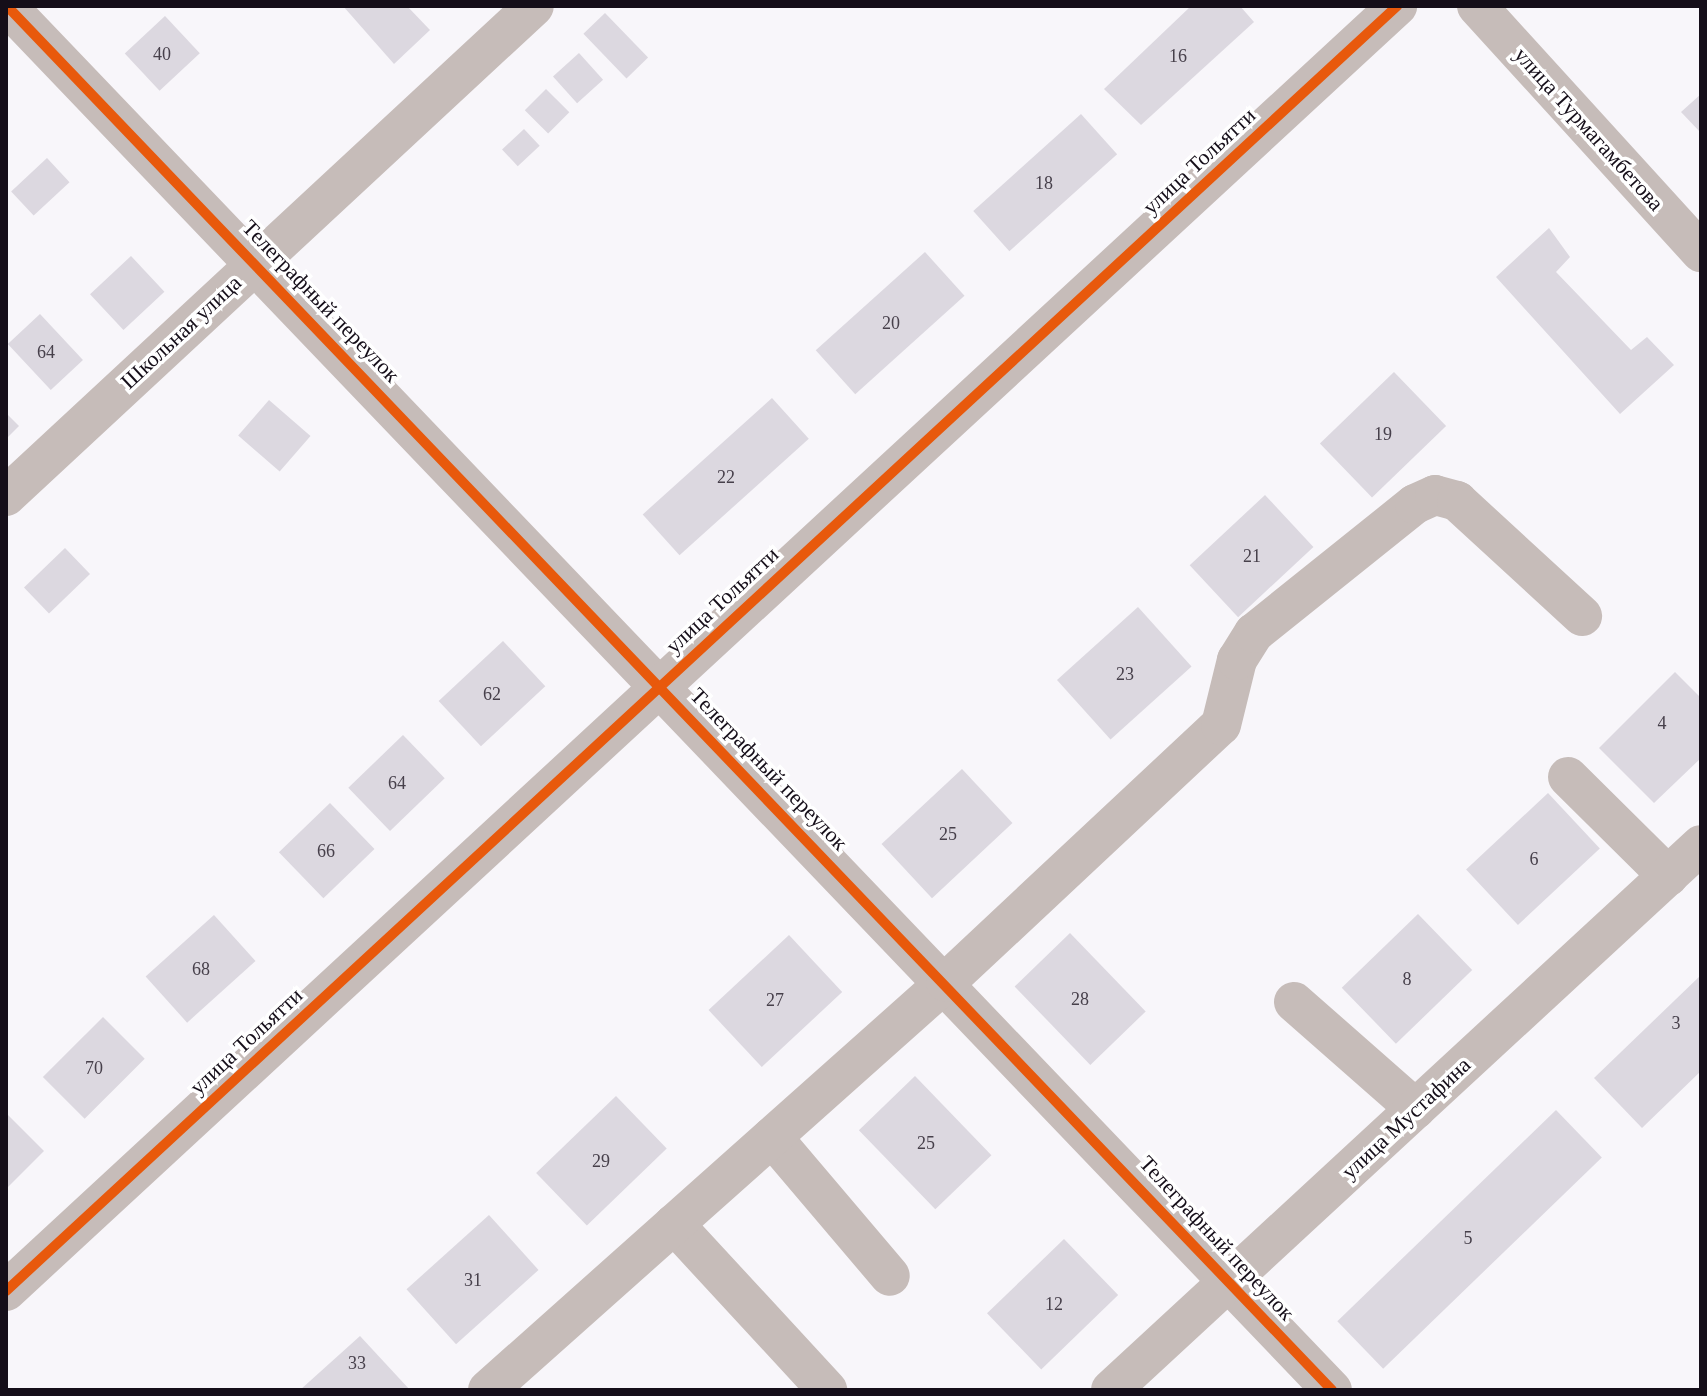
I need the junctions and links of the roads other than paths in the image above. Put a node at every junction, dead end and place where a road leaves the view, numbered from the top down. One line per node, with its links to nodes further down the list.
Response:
1 (7, 6): 6 (street, Телеграфный переулок)
2 (534, 6): 6 (street, Школьная улица)
3 (1397, 6): 9 (street, улица Тольятти)
4 (1477, 6): 5 (street, улица Турмагамбетова)
5 (1701, 252)
6 (256, 263): 7 (street, Школьная улица); 9 (street, Телеграфный переулок)
7 (6, 496)
8 (1582, 616): 13 (street)
9 (660, 684): 13 (street, Телеграфный переулок); 20 (street, улица Тольятти)
10 (1568, 777): 12 (street)
11 (1701, 845): 12 (street, улица Мустафина)
12 (1668, 876): 15 (street, улица Мустафина)
13 (946, 982): 16 (street); 19 (street, Телеграфный переулок)
14 (1294, 1002): 15 (street)
15 (1416, 1109): 19 (street, улица Мустафина)
16 (772, 1137): 17 (street); 18 (street)
17 (674, 1224): 21 (street); 22 (street)
18 (890, 1276)
19 (1231, 1280): 23 (street, улица Мустафина); 24 (street, Телеграфный переулок)
20 (6, 1291)
21 (488, 1390)
22 (827, 1390)
23 (1111, 1390)
24 (1332, 1390)

